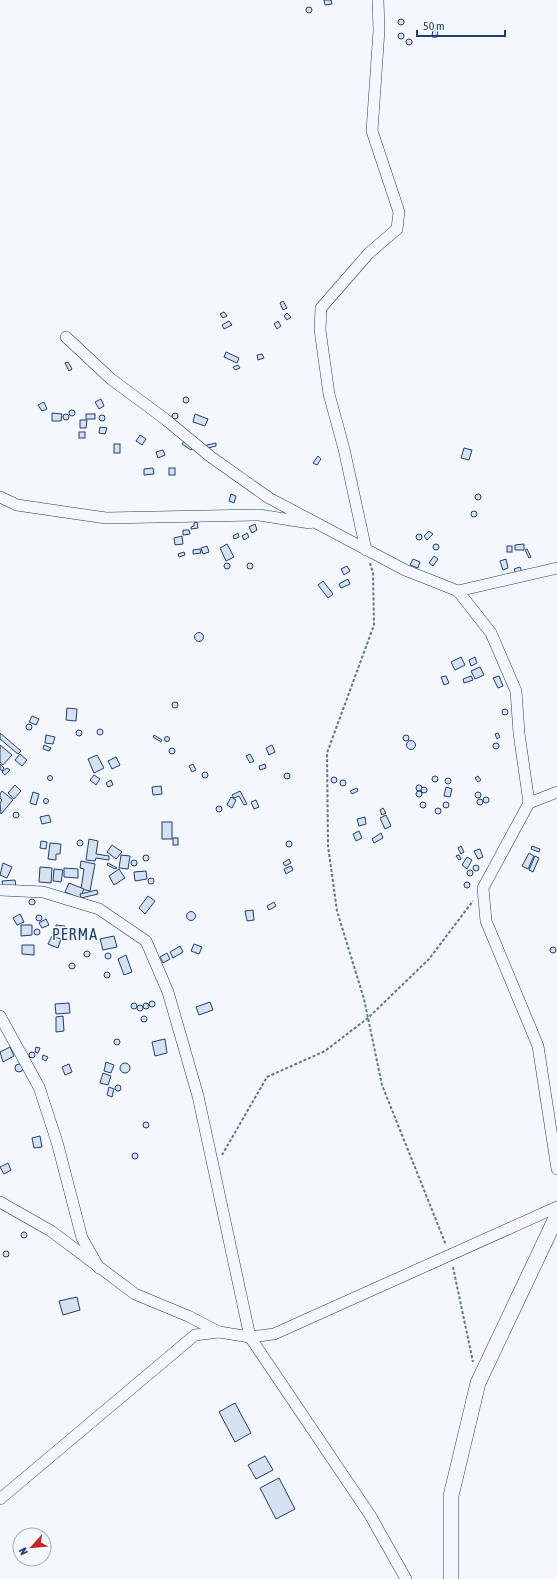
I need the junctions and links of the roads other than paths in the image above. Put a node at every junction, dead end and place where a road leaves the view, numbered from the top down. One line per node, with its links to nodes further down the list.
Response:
1 (378, 0): 5 (street)
2 (66, 337): 4 (street)
3 (0, 498): 4 (street)
4 (316, 524): 5 (street)
5 (366, 550): 7 (street)
6 (557, 568): 7 (street)
7 (458, 591): 9 (street)
8 (557, 792): 9 (street)
9 (529, 803): 12 (street)
10 (0, 890): 18 (street)
11 (0, 1016): 16 (street)
12 (557, 1169)
13 (0, 1202): 16 (street)
14 (557, 1207): 18 (street)
15 (557, 1216): 21 (street)
16 (99, 1268): 17 (street)
17 (219, 1332): 18 (street); 19 (street)
18 (250, 1337): 20 (street)
19 (0, 1499)
20 (406, 1579)
21 (451, 1579)

